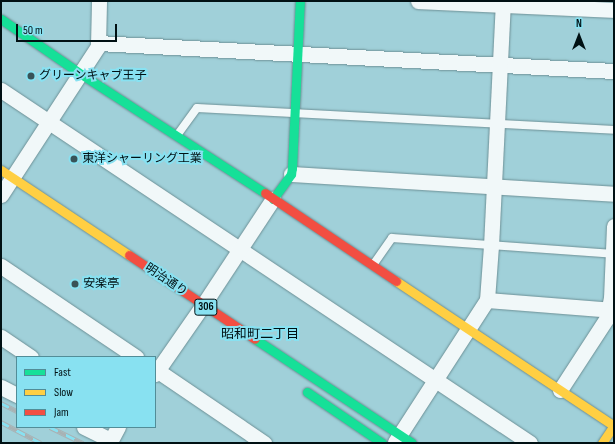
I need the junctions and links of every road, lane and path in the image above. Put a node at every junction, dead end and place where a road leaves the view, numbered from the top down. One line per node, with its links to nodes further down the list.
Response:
1 (99, 1): 7 (street)
2 (300, 1): 8 (street)
3 (418, 1): 4 (street)
4 (502, 3): 5 (street); 9 (street)
5 (614, 10)
6 (1, 19): 11 (street)
7 (98, 43): 8 (street); 11 (street)
8 (297, 54): 9 (street); 13 (street)
9 (500, 64): 10 (street); 15 (street)
10 (614, 71)
11 (81, 74): 14 (street); 17 (street)
12 (1, 90): 14 (street)
13 (294, 115): 15 (lane); 17 (lane); 19 (street)
14 (49, 122): 18 (street); 26 (street)
15 (497, 124): 16 (lane); 20 (street)
16 (614, 130)
17 (177, 135): 23 (street)
18 (7, 174): 21 (street); 32 (street, 明治通り / 306)
19 (291, 174): 20 (street); 23 (street)
20 (494, 187): 22 (street); 25 (street)
21 (4, 192)
22 (614, 194)
23 (273, 199): 26 (street); 28 (street)
24 (614, 226): 27 (street)
25 (491, 246): 27 (lane); 28 (lane); 30 (street)
26 (240, 249): 32 (street); 38 (street)
27 (613, 254): 31 (street)
28 (373, 265): 33 (street)
29 (1, 266): 36 (street)
30 (487, 300): 31 (street); 33 (street)
31 (611, 310): 41 (street)
32 (197, 313): 37 (street); 46 (street, 明治通り / 306)
33 (467, 329): 38 (street); 41 (street)
34 (1, 337): 35 (street)
35 (30, 356)
36 (135, 356)
37 (156, 371): 48 (street)
38 (435, 380): 46 (street); 50 (street)
39 (298, 386): 49 (street)
40 (1, 387): 42 (street)
41 (560, 390): 43 (street)
42 (16, 394)
43 (614, 426): 51 (street)
44 (86, 428): 47 (street)
45 (118, 428): 47 (street)
46 (402, 440)
47 (114, 442)
48 (264, 443)
49 (382, 443)
50 (530, 443)
51 (602, 443)

